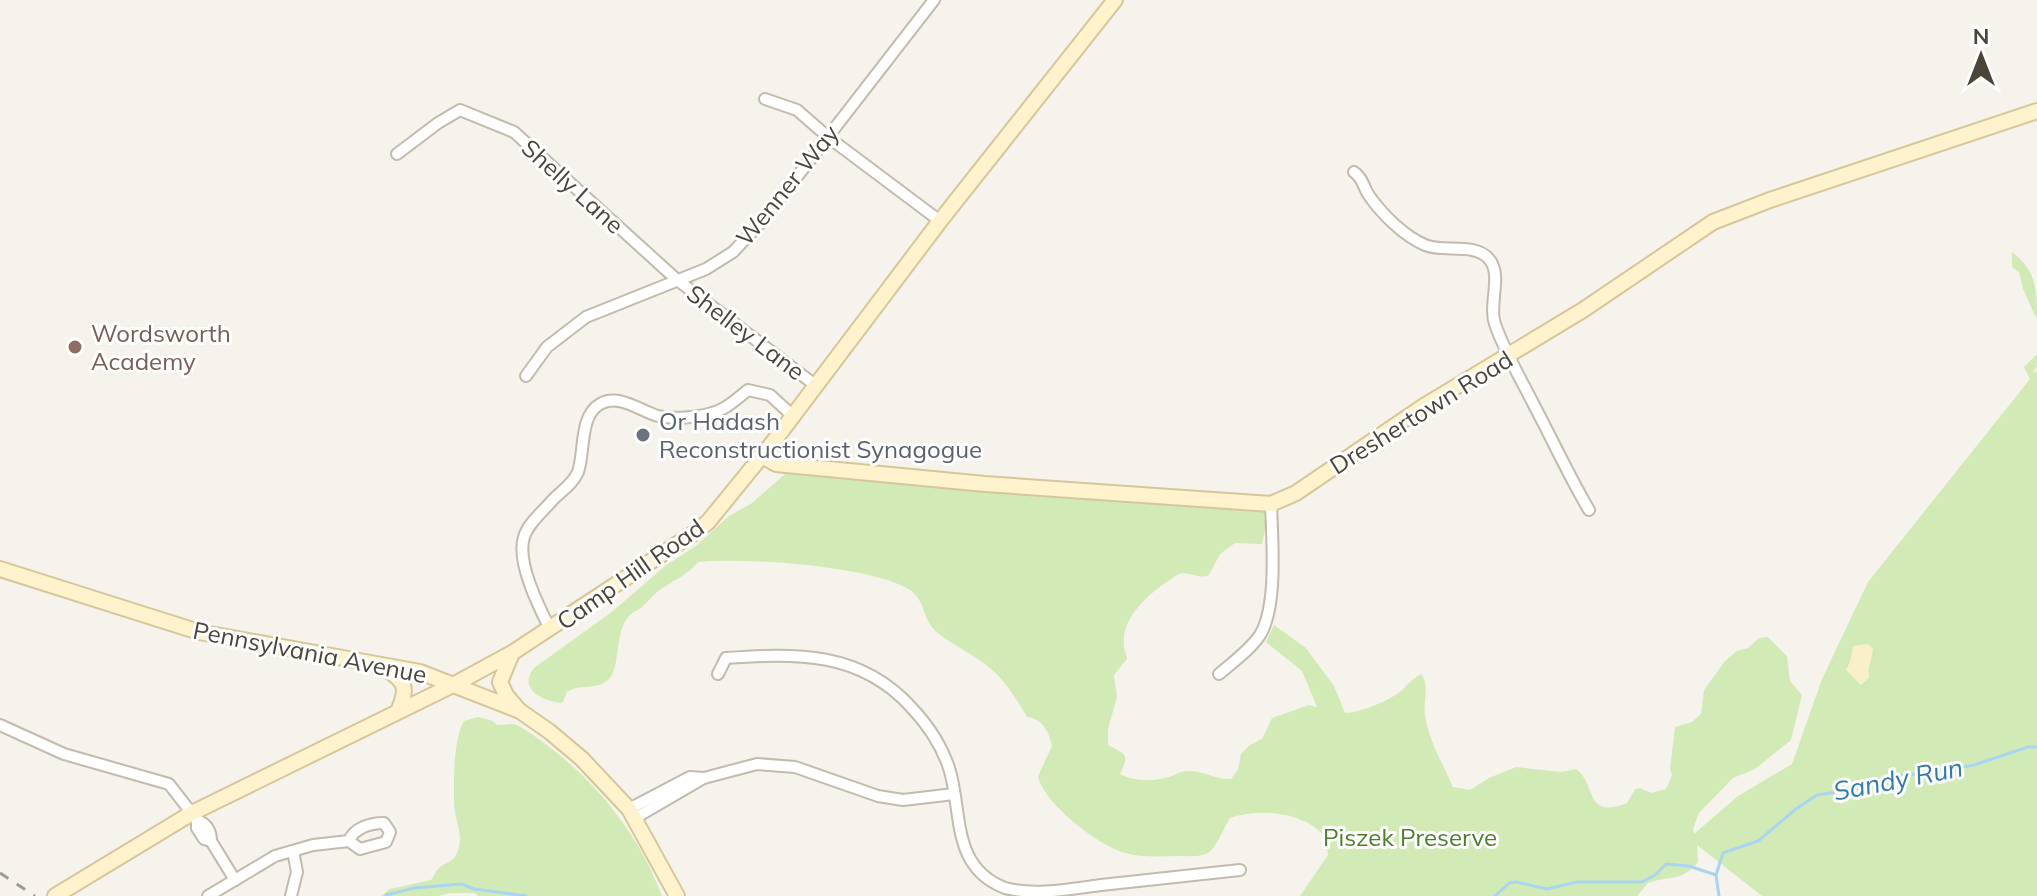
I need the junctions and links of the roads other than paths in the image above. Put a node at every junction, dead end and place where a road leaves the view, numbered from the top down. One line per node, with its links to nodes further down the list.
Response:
1 (934, 0): 5 (street, Wenner Way)
2 (1115, 0): 8 (street, Camp Hill Road)
3 (765, 99): 5 (street)
4 (2037, 111): 10 (street, Dreshertown Road)
5 (828, 137): 8 (street); 9 (street, Wenner Way)
6 (397, 154): 9 (street, Shelly Lane)
7 (1354, 172): 10 (street)
8 (940, 221): 12 (street, Camp Hill Road)
9 (676, 279): 11 (street, Wenner Way); 12 (street, Shelley Lane)
10 (1508, 356): 17 (street, Dreshertown Road); 18 (street)
11 (526, 376)
12 (815, 385): 13 (street, Camp Hill Road)
13 (793, 416): 14 (street, Camp Hill Road); 20 (street)
14 (762, 456): 15 (street); 16 (street, Camp Hill Road)
15 (776, 464): 16 (street); 17 (street)
16 (748, 474): 20 (street, Camp Hill Road)
17 (1271, 504): 24 (street)
18 (1589, 510)
19 (0, 569): 22 (street, Pennsylvania Avenue)
20 (550, 629): 21 (street, Camp Hill Road)
21 (512, 653): 25 (street, Camp Hill Road); 27 (street)
22 (376, 663): 25 (street, Pennsylvania Avenue); 26 (street)
23 (718, 674): 29 (street)
24 (1219, 674)
25 (455, 684): 26 (street, Camp Hill Road); 27 (street, Pennsylvania Avenue)
26 (399, 709): 31 (street, Camp Hill Road)
27 (520, 711): 30 (street, Pennsylvania Avenue)
28 (0, 725): 31 (street)
29 (954, 794): 30 (street); 34 (street)
30 (632, 813): 39 (street, Pennsylvania Avenue)
31 (195, 817): 35 (street); 36 (street, Camp Hill Road)
32 (349, 841): 33 (street)
33 (293, 851): 35 (street); 38 (street)
34 (1240, 870)
35 (235, 880): 37 (street)
36 (55, 896)
37 (208, 896)
38 (291, 896)
39 (677, 896)

